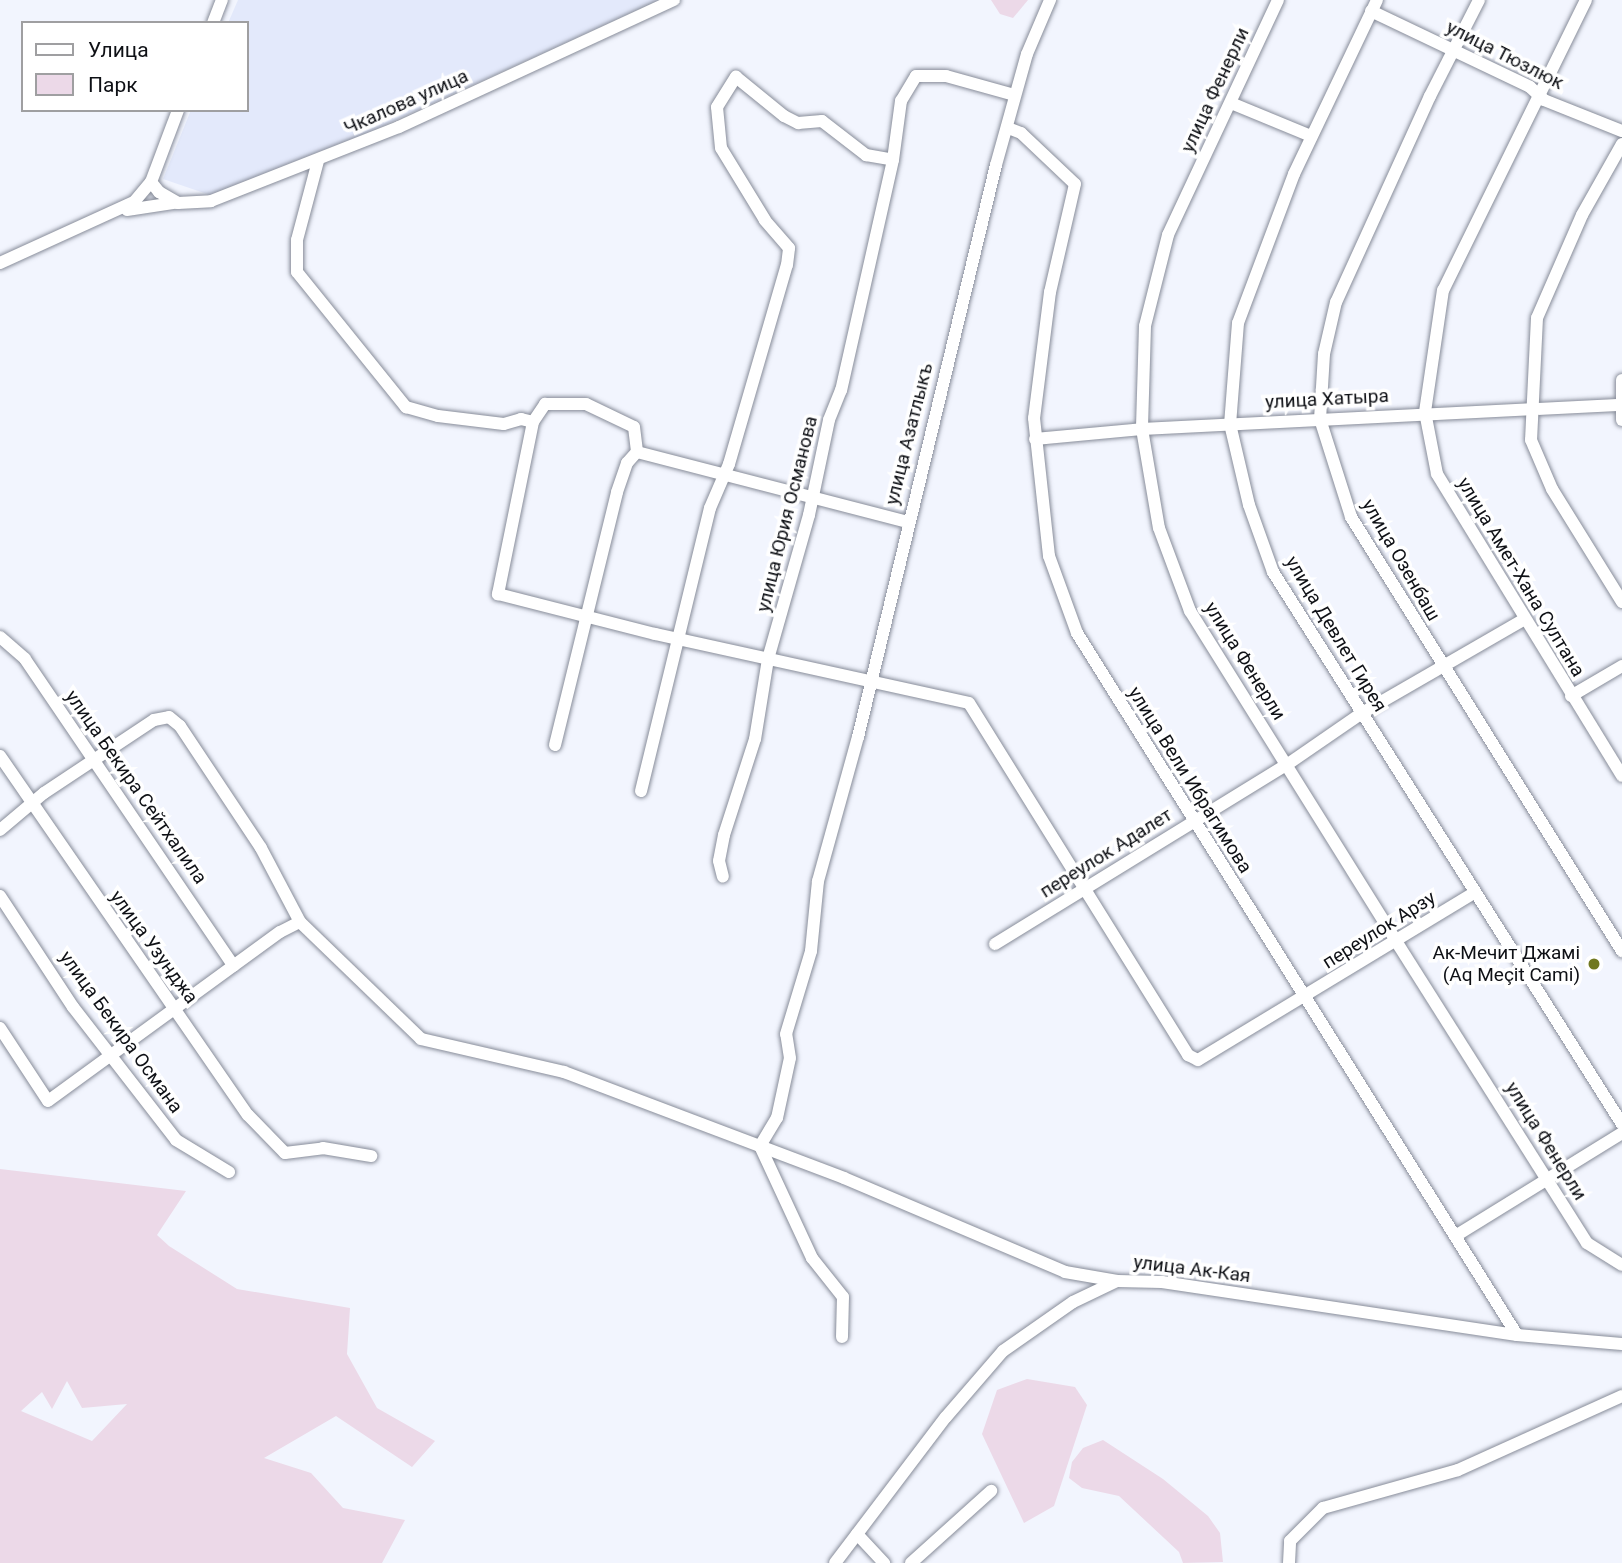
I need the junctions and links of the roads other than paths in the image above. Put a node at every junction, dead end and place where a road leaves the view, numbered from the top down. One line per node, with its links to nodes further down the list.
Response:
1 (222, 0): 8 (street)
2 (674, 0): 19 (street, Чкалова улица)
3 (1050, 0): 11 (street, улица Азатлыкъ)
4 (1278, 0): 12 (street, улица Фенерли)
5 (1479, 0): 9 (street, улица Озенбаш)
6 (1586, 0): 10 (street, улица Амет-Хана Султана)
7 (1374, 5): 9 (street, улица Тюзлюк); 16 (street, улица Девлет Гирея)
8 (214, 21)
9 (1453, 49): 10 (street, улица Тюзлюк); 28 (street, улица Озенбаш)
10 (1538, 94): 15 (street, улица Тюзлюк); 27 (street, улица Амет-Хана Султана)
11 (1014, 95): 14 (street, улица Азатлыкъ); 18 (street, улица Юрия Османова)
12 (1231, 103): 16 (street); 32 (street, улица Фенерли)
13 (177, 112): 20 (street)
14 (1008, 128): 33 (street, улица Вели Ибрагимова); 37 (street, улица Азатлыкъ)
15 (1622, 131)
16 (1311, 136): 31 (street, улица Девлет Гирея)
17 (1622, 144): 26 (street)
18 (893, 160): 35 (street); 36 (street, улица Юрия Османова)
19 (318, 161): 21 (street, Чкалова улица); 30 (street)
20 (151, 182): 21 (street); 22 (street)
21 (178, 203): 22 (street, Чкалова улица)
22 (118, 212): 23 (street, Чкалова улица)
23 (0, 263)
24 (1622, 380): 25 (street)
25 (1621, 405): 26 (street, улица Хатыра); 29 (street)
26 (1535, 409): 27 (street, улица Хатыра); 38 (street)
27 (1425, 412): 28 (street, улица Хатыра); 40 (street, улица Амет-Хана Султана)
28 (1320, 419): 31 (street, улица Хатыра); 44 (street, улица Озенбаш)
29 (1622, 420)
30 (533, 422): 34 (street); 39 (street)
31 (1230, 424): 32 (street, улица Хатыра); 48 (street, улица Девлет Гирея)
32 (1142, 429): 33 (street, улица Хатыра); 52 (street, улица Фенерли)
33 (1035, 439): 56 (street, улица Вели Ибрагимова)
34 (637, 452): 35 (street); 39 (street)
35 (723, 475): 36 (street); 42 (street)
36 (811, 498): 37 (street); 43 (street, улица Юрия Османова)
37 (907, 522): 46 (street, улица Азатлыкъ)
38 (1622, 602)
39 (590, 615): 42 (street); 49 (street)
40 (1525, 619): 44 (street, переулок Адалет); 47 (street, улица Амет-Хана Султана)
41 (0, 637): 51 (street, улица Бекира Сейтхалила)
42 (678, 638): 43 (street); 54 (street)
43 (768, 659): 46 (street); 58 (street, улица Юрия Османова)
44 (1442, 666): 48 (street, переулок Адалет); 65 (street, улица Озенбаш)
45 (1622, 666): 47 (street)
46 (869, 682): 59 (street); 73 (street, улица Азатлыкъ)
47 (1571, 696): 53 (street, улица Амет-Хана Султана)
48 (1362, 713): 52 (street, переулок Адалет); 60 (street, улица Девлет Гирея)
49 (555, 745)
50 (0, 756): 55 (street, улица Узунджа)
51 (94, 762): 55 (street); 62 (street); 66 (street, улица Бекира Сейтхалила)
52 (1288, 764): 56 (street, переулок Адалет); 63 (street, улица Фенерли)
53 (1622, 776)
54 (641, 790)
55 (31, 806): 57 (street); 68 (street, улица Узунджа)
56 (1192, 821): 59 (street, переулок Адалет); 67 (street, улица Вели Ибрагимова)
57 (0, 830)
58 (723, 877)
59 (1086, 884): 64 (street, переулок Адалет); 67 (street, переулок Арзу)
60 (1474, 893): 63 (street, переулок Арзу); 71 (street, улица Девлет Гирея)
61 (0, 896): 70 (street, улица Бекира Османа)
62 (300, 922): 66 (street); 73 (street)
63 (1396, 941): 67 (street, переулок Арзу); 76 (street, улица Фенерли)
64 (995, 944)
65 (1622, 951)
66 (234, 966): 68 (street)
67 (1304, 999): 77 (street, улица Вели Ибрагимова)
68 (176, 1009): 70 (street); 74 (street, улица Узунджа)
69 (0, 1028): 70 (street)
70 (112, 1055): 75 (street, улица Бекира Османа)
71 (1622, 1124)
72 (1622, 1133): 76 (street)
73 (760, 1146): 79 (street); 81 (street)
74 (371, 1156)
75 (229, 1172)
76 (1549, 1181): 77 (street); 78 (street, улица Фенерли)
77 (1457, 1235): 80 (street, улица Вели Ибрагимова)
78 (1622, 1265)
79 (1117, 1281): 80 (street, улица Ак-Кая); 85 (street, улица Ак-Кая)
80 (1517, 1335): 82 (street, улица Ак-Кая)
81 (842, 1337)
82 (1622, 1344)
83 (1622, 1396): 89 (street)
84 (991, 1491): 88 (street)
85 (858, 1534): 86 (street, улица Ак-Кая); 87 (street)
86 (835, 1563)
87 (884, 1563)
88 (911, 1563)
89 (1289, 1563)

